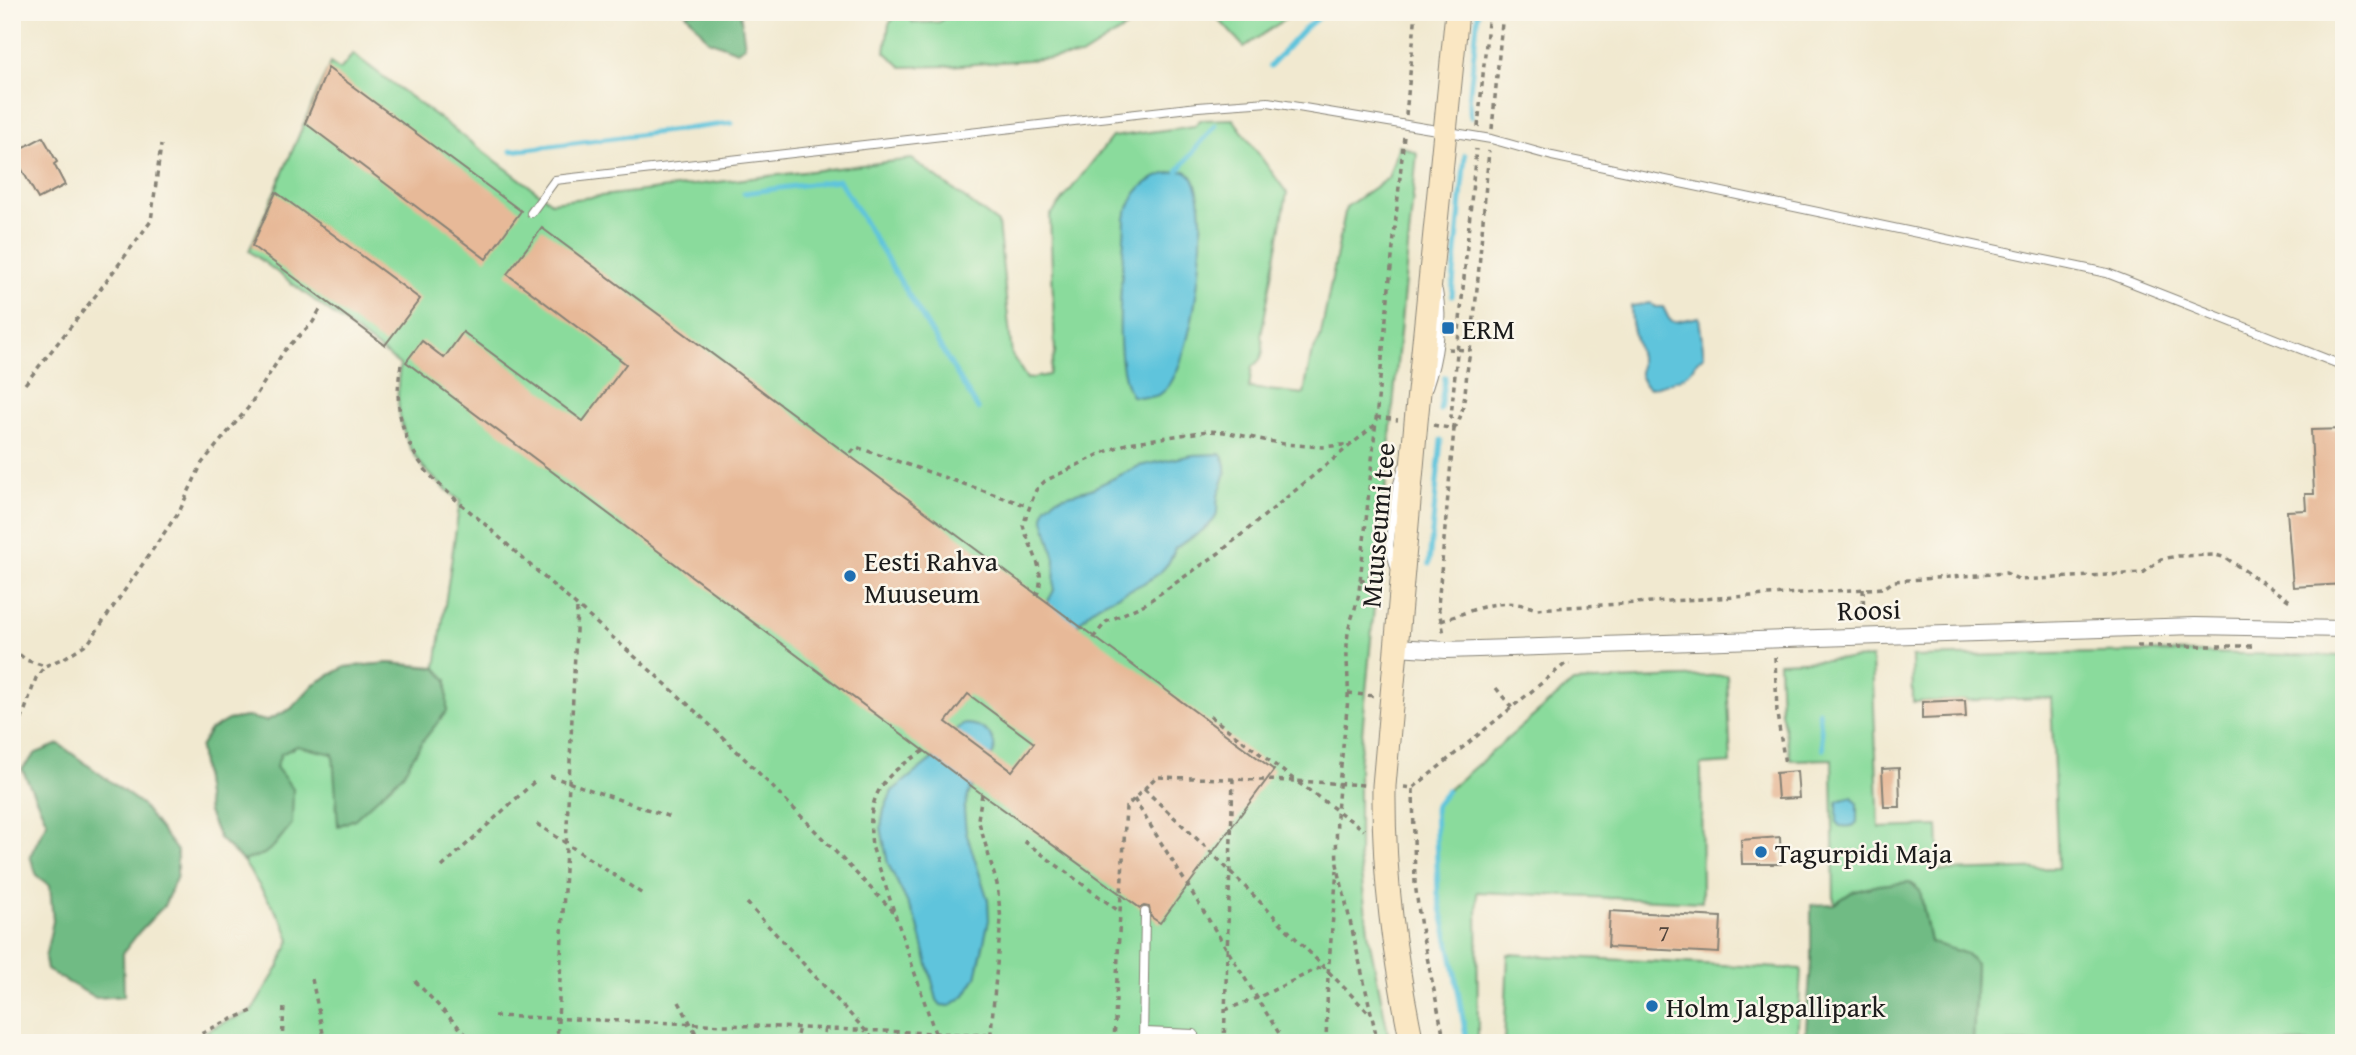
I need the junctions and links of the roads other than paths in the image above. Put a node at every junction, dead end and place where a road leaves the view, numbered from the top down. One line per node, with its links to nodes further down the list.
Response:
1 (1457, 12): 2 (street, Muuseumi tee)
2 (1445, 131): 3 (lane); 4 (lane); 6 (street, Muuseumi tee)
3 (531, 213)
4 (2344, 366)
5 (2344, 629): 6 (street, Roosi)
6 (1396, 648): 11 (street, Muuseumi tee)
7 (1145, 912): 8 (lane)
8 (1144, 1032): 9 (lane); 10 (lane)
9 (1143, 1043)
10 (1194, 1043)
11 (1412, 1043)

